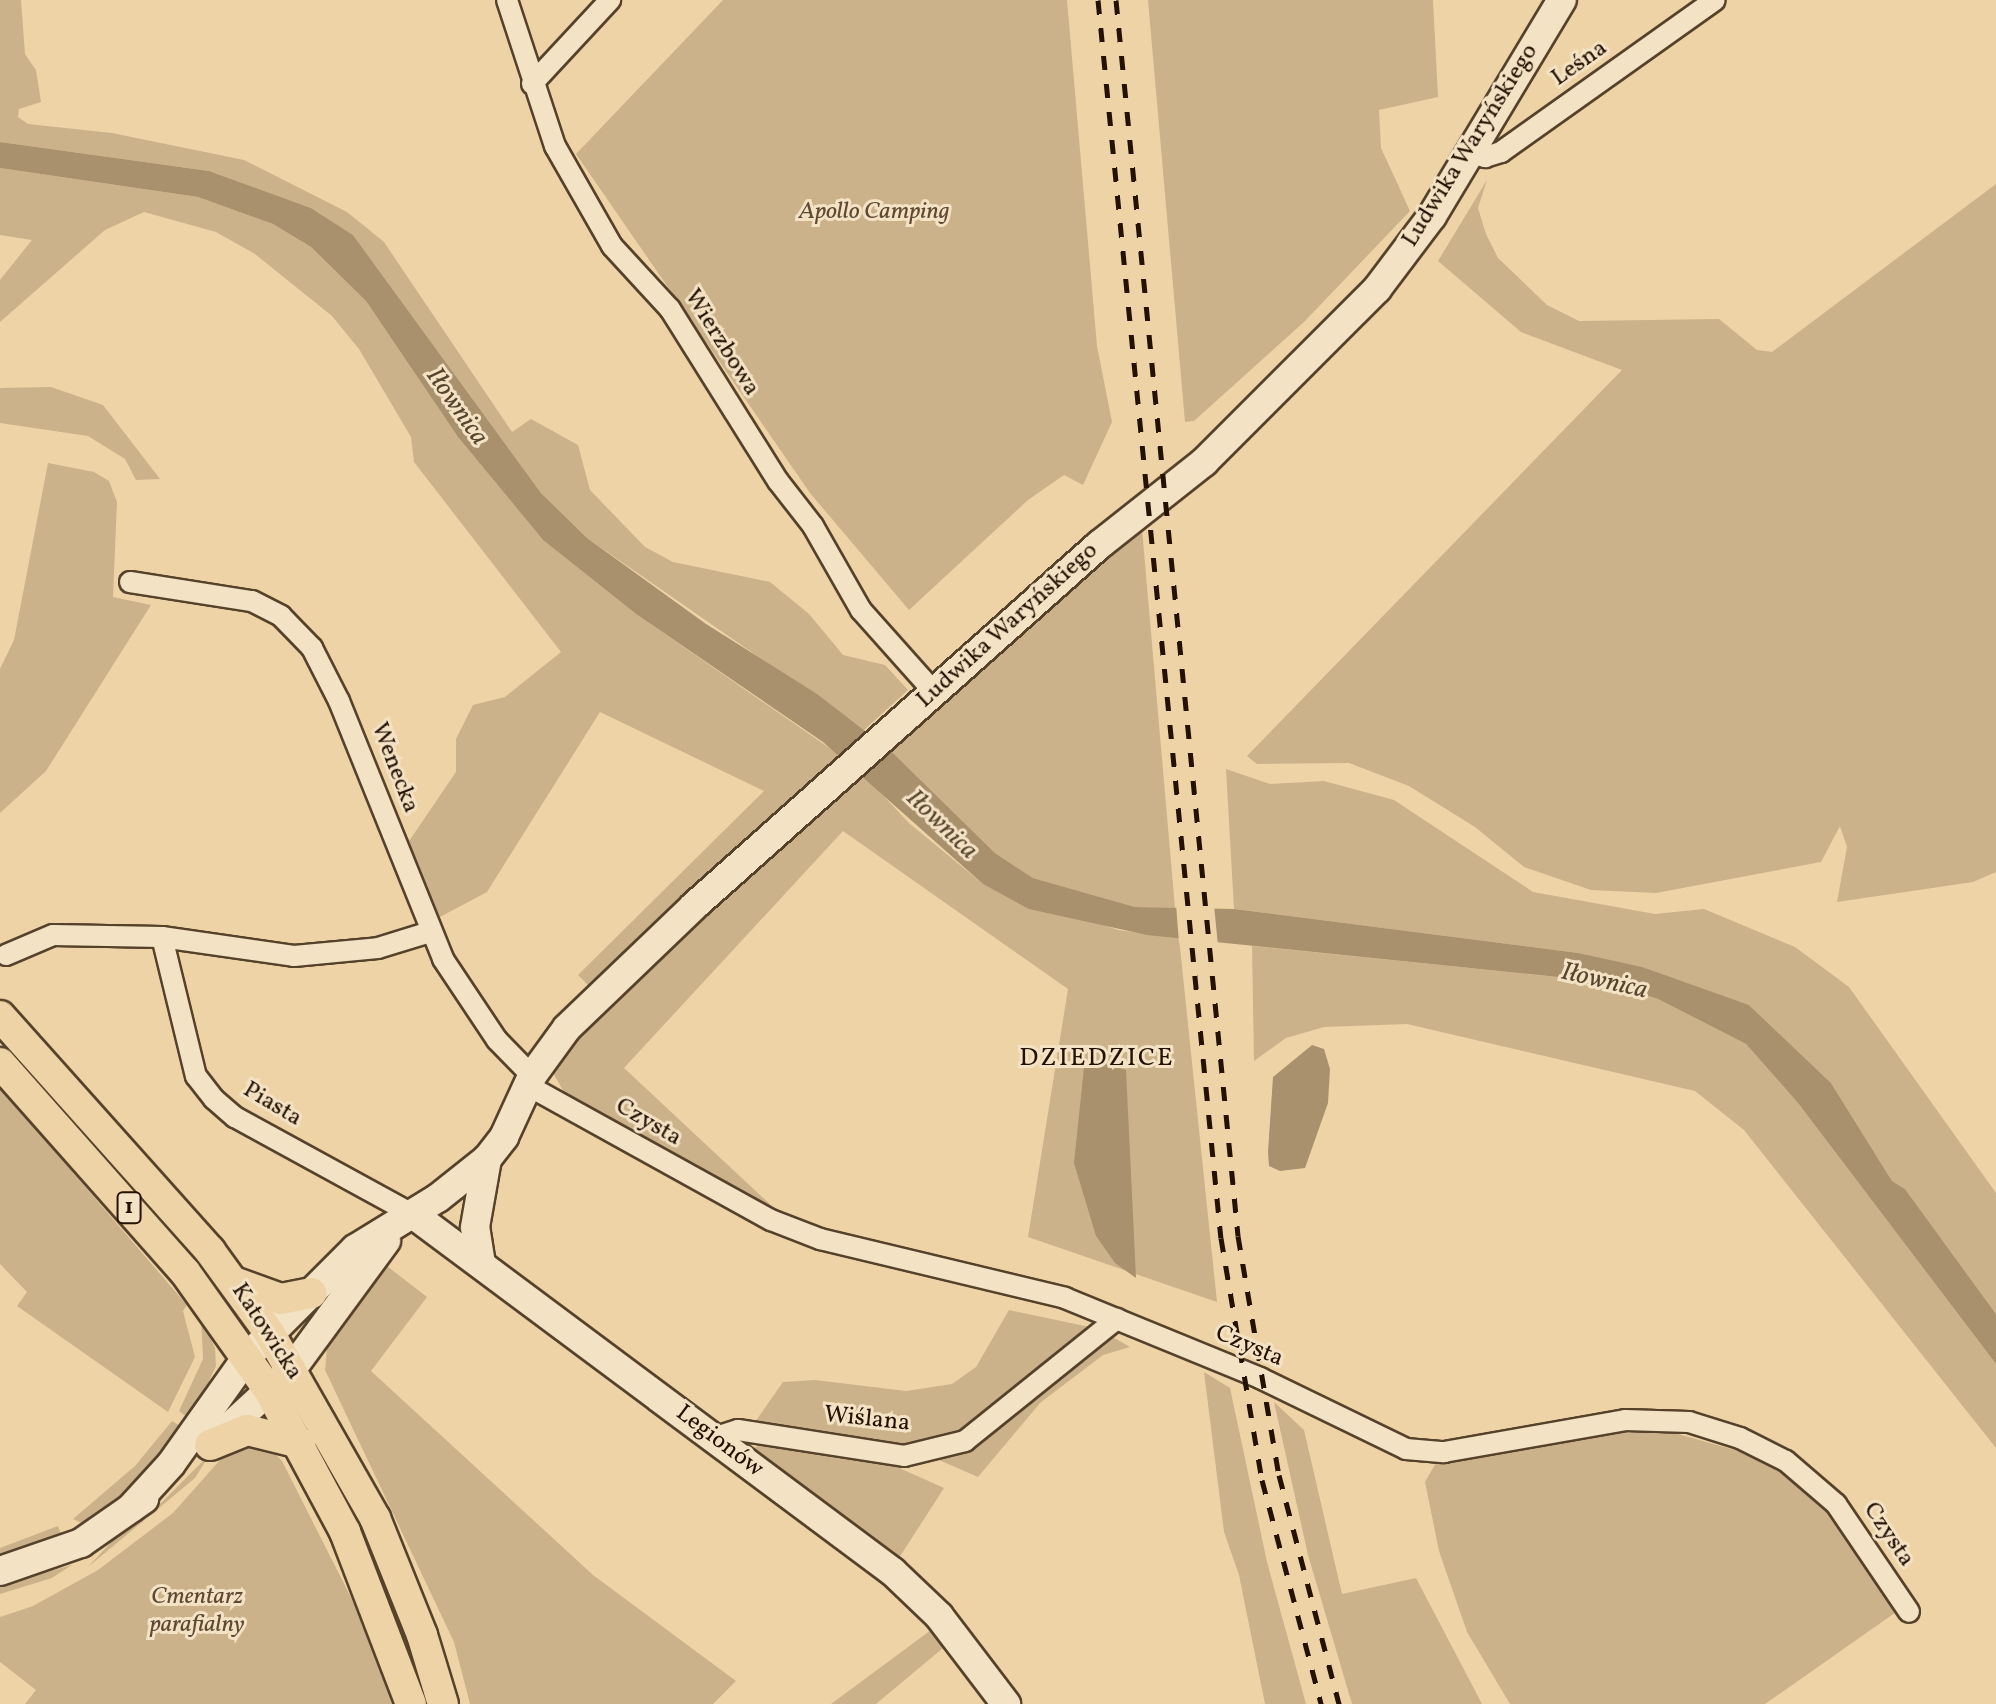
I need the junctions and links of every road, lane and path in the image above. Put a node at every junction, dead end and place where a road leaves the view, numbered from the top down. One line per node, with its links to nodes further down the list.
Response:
1 (507, 0): 5 (street, Wierzbowa)
2 (610, 0): 5 (street)
3 (1562, 0): 6 (street, Ludwika Waryńskiego)
4 (1715, 0): 6 (street, Leśna)
5 (532, 84): 8 (street, Wierzbowa)
6 (1471, 153): 8 (street, Ludwika Waryńskiego)
7 (130, 582): 9 (street, Wenecka)
8 (934, 692): 14 (street, Ludwika Waryńskiego)
9 (430, 932): 10 (street); 14 (street, Wenecka)
10 (162, 937): 11 (street); 16 (street, Piasta)
11 (6, 955)
12 (0, 1016): 18 (main road, Katowicka / 1)
13 (0, 1063): 22 (main road, Katowicka / 1)
14 (530, 1080): 15 (street, Ludwika Waryńskiego); 20 (street, Czysta)
15 (487, 1159): 16 (street, Ludwika Waryńskiego); 17 (street)
16 (409, 1218): 17 (street, Legionów); 19 (street); 23 (street)
17 (481, 1264): 25 (street, Legionów)
18 (234, 1282): 19 (main road); 21 (main road, Katowicka / 1)
19 (311, 1293): 21 (street)
20 (1117, 1319): 25 (street, Wiślana); 30 (street, Czysta)
21 (270, 1334): 22 (street); 23 (main road, Katowicka / 1)
22 (247, 1357): 24 (main road, Katowicka / 1); 28 (street)
23 (292, 1369): 24 (street); 32 (main road, Katowicka / 1)
24 (269, 1390): 26 (main road, Katowicka / 1); 27 (street)
25 (713, 1438): 33 (street, Legionów)
26 (300, 1443): 27 (main road); 31 (main road, Katowicka / 1)
27 (210, 1445): 28 (street)
28 (131, 1508): 29 (street)
29 (0, 1571)
30 (1909, 1612)
31 (411, 1704)
32 (443, 1704)
33 (1006, 1704)

